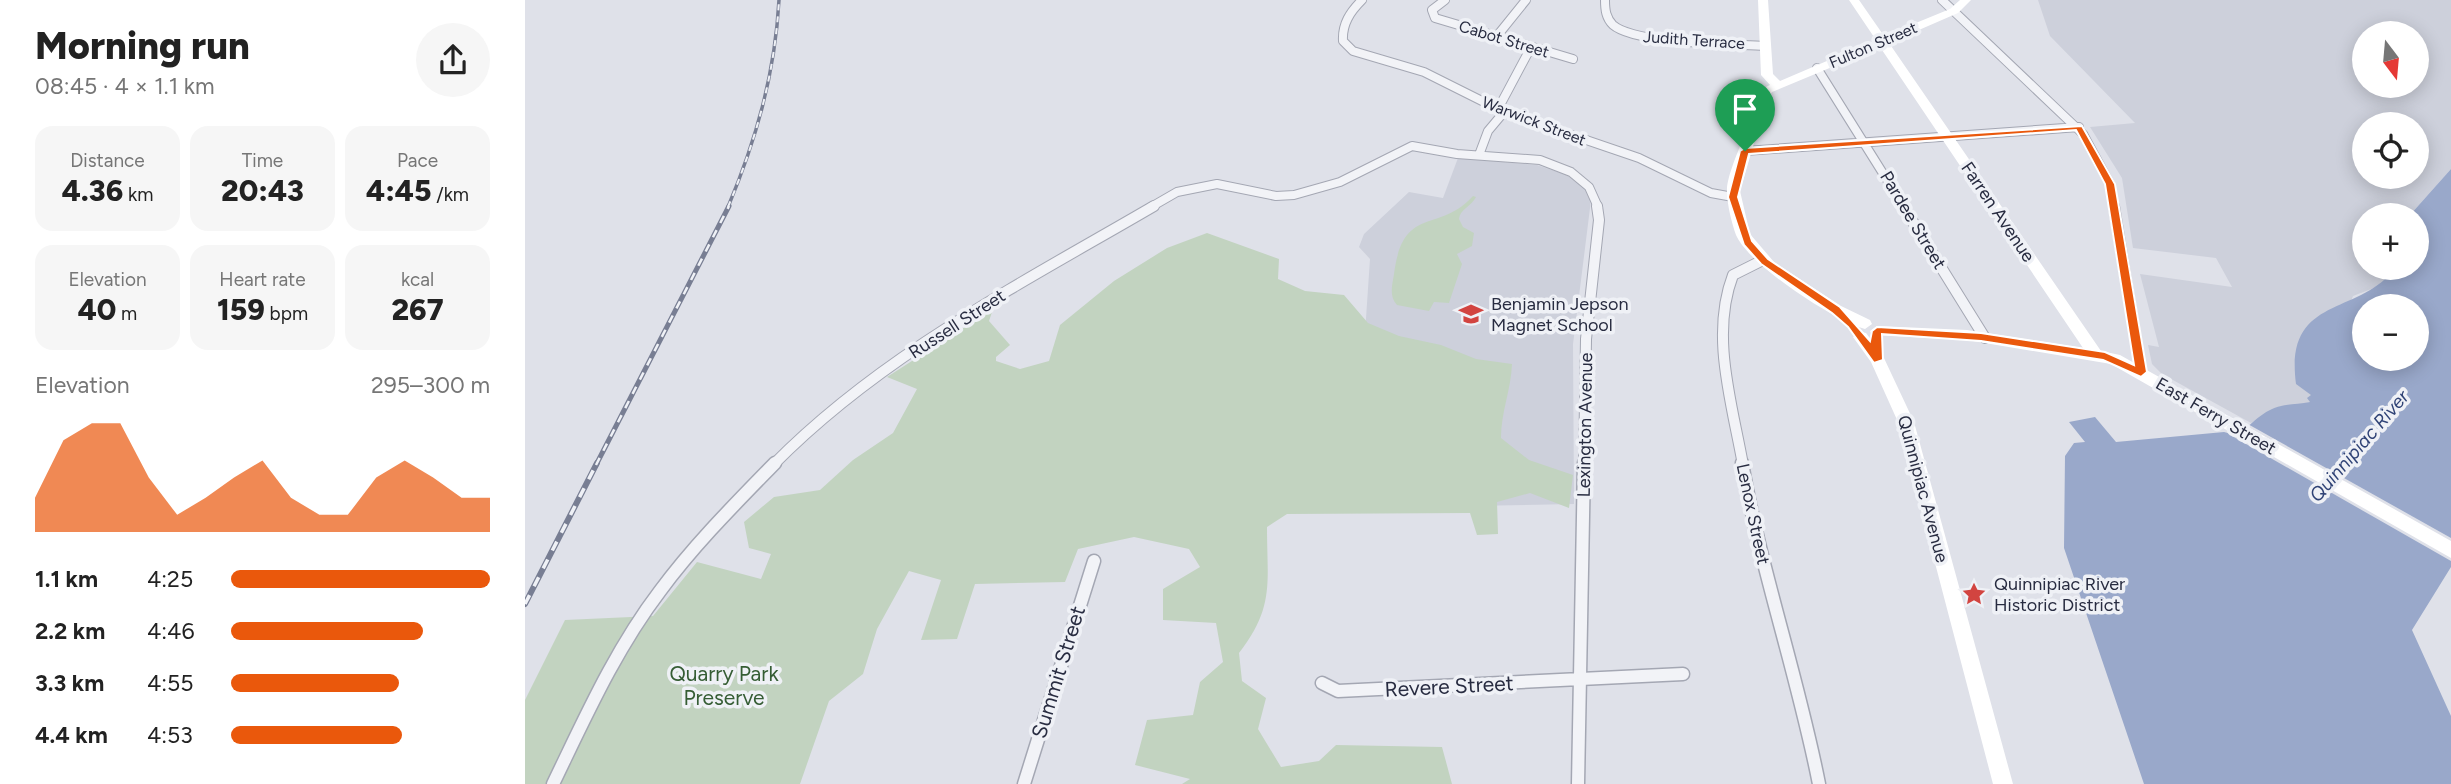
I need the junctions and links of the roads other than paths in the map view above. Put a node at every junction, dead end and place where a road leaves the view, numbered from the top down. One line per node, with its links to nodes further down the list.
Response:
1 (1362, 0): 17 (street, Warwick Street)
2 (1445, 0): 10 (street, Cabot Street)
3 (1526, 0): 10 (street)
4 (1605, 0): 12 (street, Judith Terrace)
5 (1763, 0): 12 (main road)
6 (1854, 0): 11 (main road, Farren Avenue)
7 (1942, 0): 9 (street)
8 (1966, 0): 9 (main road, Fulton Street)
9 (1954, 11): 11 (main road, Fulton Street); 18 (street)
10 (1497, 36): 13 (street, Cabot Street)
11 (1882, 41): 15 (main road, Fulton Street); 19 (main road, Farren Avenue)
12 (1764, 46): 16 (main road)
13 (1530, 49): 14 (street, Cabot Street); 17 (street)
14 (1573, 59)
15 (1817, 68): 16 (main road, Fulton Street); 20 (street, Pardee Street)
16 (1777, 85): 21 (main road)
17 (1501, 111): 22 (street); 23 (street, Warwick Street)
18 (2079, 127): 19 (street); 28 (street)
19 (1947, 137): 20 (street); 27 (main road, Farren Avenue)
20 (1866, 143): 21 (street); 26 (street, Pardee Street)
21 (1745, 151): 23 (main road)
22 (1479, 155): 32 (street, Lexington Avenue); 34 (street, Russell Street)
23 (1733, 197): 24 (main road, Quinnipiac Avenue)
24 (1763, 260): 25 (main road, Quinnipiac Avenue); 37 (street, Lenox Street)
25 (1867, 332): 26 (main road, East Ferry Street); 38 (main road, Quinnipiac Avenue)
26 (1985, 338): 27 (main road, East Ferry Street)
27 (2096, 355): 28 (main road, East Ferry Street)
28 (2141, 372): 29 (main road, East Ferry Street)
29 (2451, 550)
30 (1094, 561): 35 (street, Summit Street)
31 (1683, 674): 32 (street, Revere Street)
32 (1579, 680): 33 (street, Revere Street); 36 (street, Lexington Avenue)
33 (1322, 682)
34 (553, 784)
35 (1024, 784)
36 (1578, 784)
37 (1819, 784)
38 (2003, 784)

